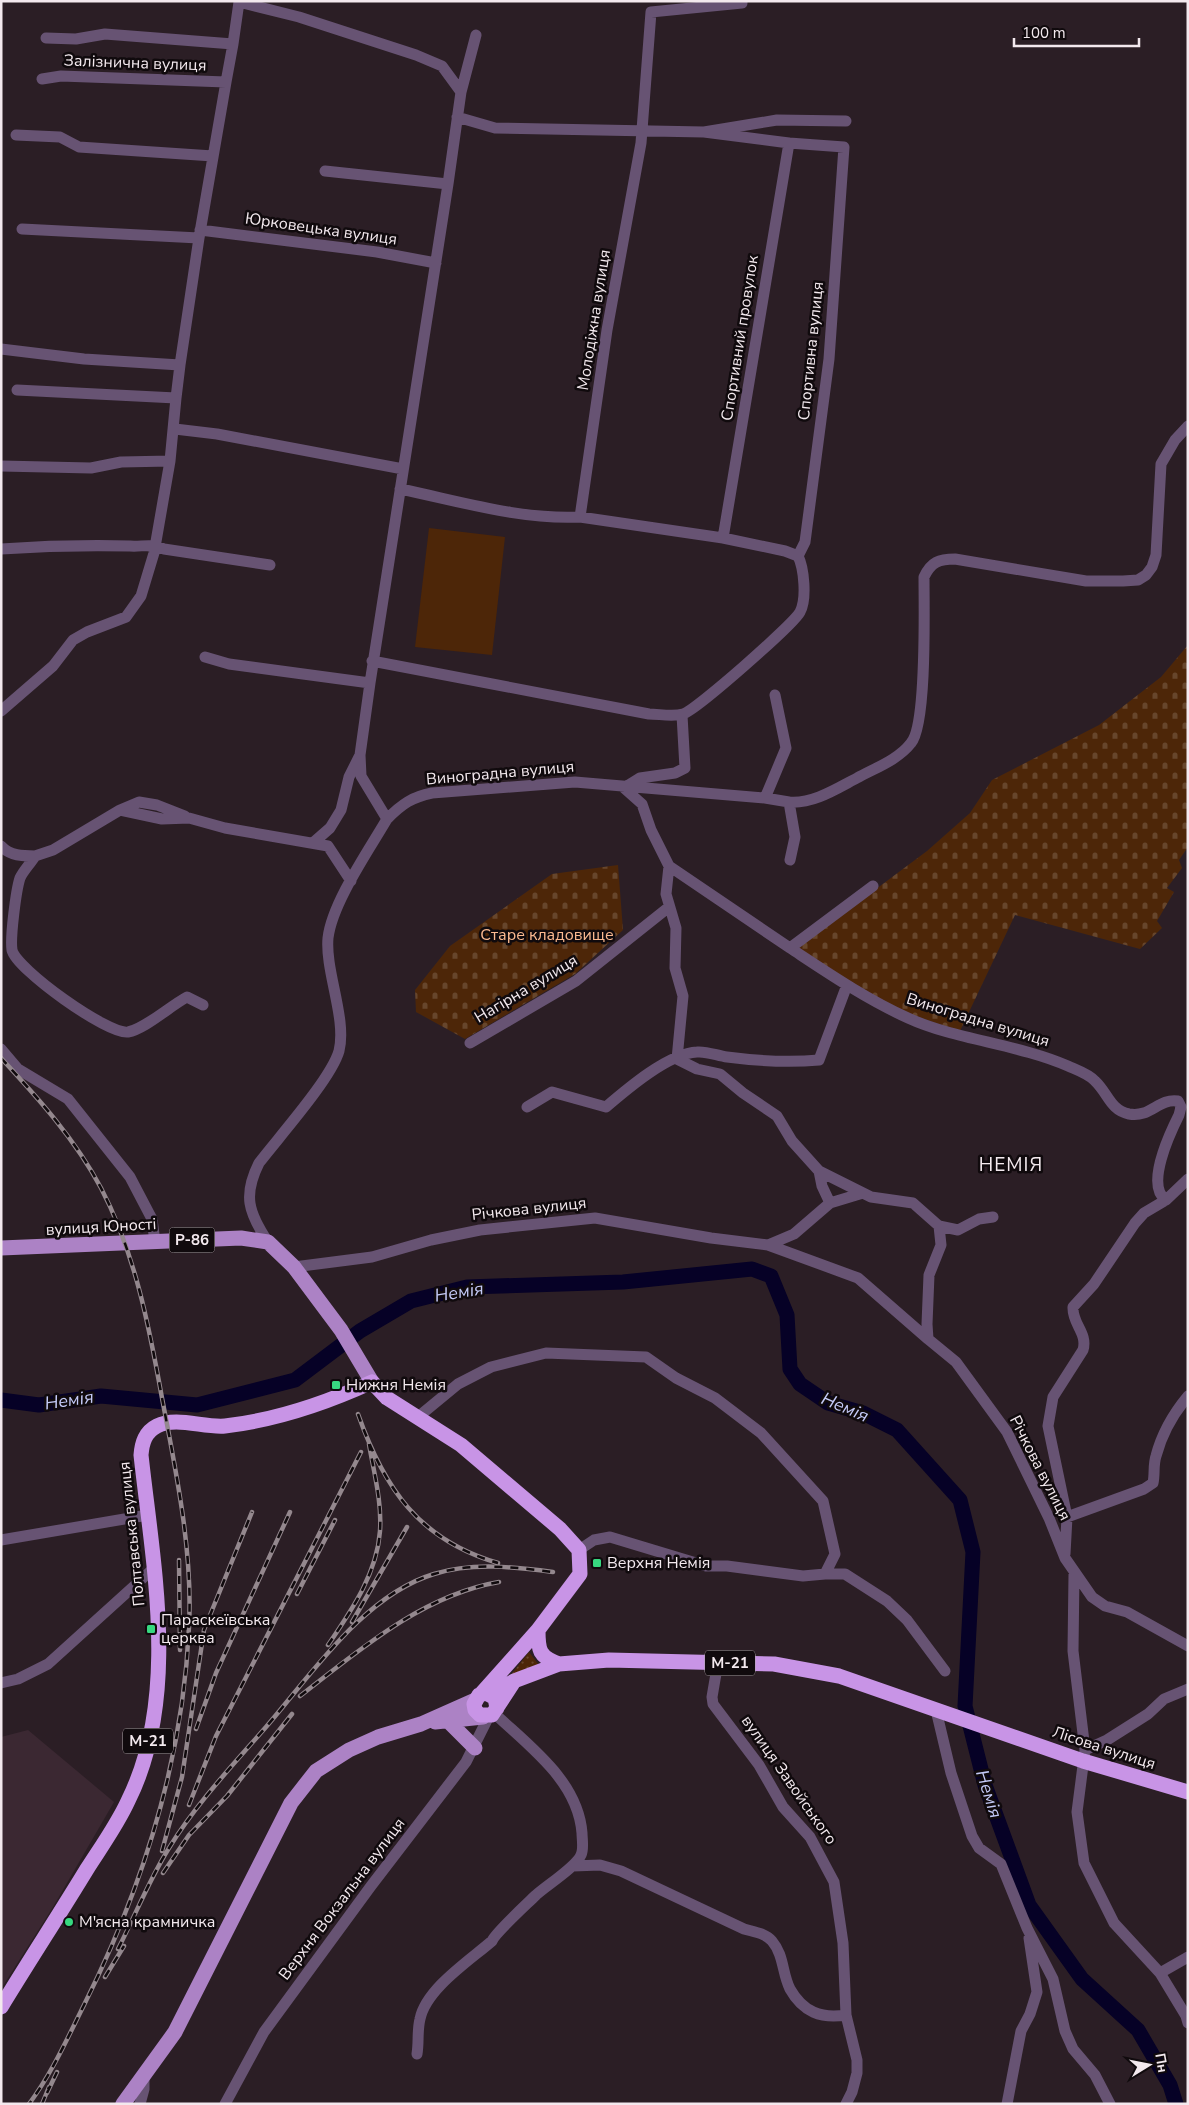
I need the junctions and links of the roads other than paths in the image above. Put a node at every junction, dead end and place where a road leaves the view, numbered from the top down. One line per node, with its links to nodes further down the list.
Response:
1 (235, 1): 2 (street)
2 (239, 1): 6 (street, Залізнична вулиця); 9 (street)
3 (742, 1): 12 (street, Молодіжна вулиця)
4 (476, 34): 9 (street)
5 (46, 38): 6 (street, Залізнична вулиця)
6 (233, 44): 8 (street, Залізнична вулиця)
7 (42, 79): 8 (street, Залізнична вулиця)
8 (226, 82): 16 (street, Залізнична вулиця)
9 (461, 92): 10 (street)
10 (457, 117): 12 (street); 18 (street)
11 (846, 121): 13 (street)
12 (641, 129): 13 (street); 32 (street, Молодіжна вулиця)
13 (704, 132): 15 (street)
14 (16, 135): 16 (street)
15 (789, 143): 33 (street, Спортивний провулок); 36 (street, Спортивна вулиця)
16 (213, 156): 20 (street, Залізнична вулиця)
17 (326, 171): 18 (street)
18 (448, 184): 21 (street)
19 (22, 229): 20 (street)
20 (199, 234): 21 (street, Юрковецька вулиця); 23 (street, Залізнична вулиця)
21 (436, 263): 30 (street)
22 (1, 349): 23 (street)
23 (180, 365): 25 (street, Залізнична вулиця)
24 (17, 390): 25 (street)
25 (176, 398): 27 (street, Залізнична вулиця)
26 (1188, 426): 47 (street, Виноградна вулиця)
27 (175, 429): 28 (street, Залізнична вулиця); 30 (street)
28 (170, 461): 29 (street); 34 (street, Залізнична вулиця)
29 (1, 466)
30 (403, 469): 31 (street)
31 (400, 490): 32 (street); 39 (street)
32 (580, 517): 33 (street)
33 (723, 538): 36 (street)
34 (156, 545): 35 (street); 37 (street); 42 (street, Залізнична вулиця)
35 (1, 549)
36 (798, 556): 43 (street)
37 (270, 565)
38 (205, 657): 40 (street)
39 (372, 661): 40 (street); 43 (street)
40 (370, 683): 44 (street)
41 (775, 695): 46 (street)
42 (1, 711)
43 (682, 715): 45 (street)
44 (360, 754): 48 (street); 49 (street)
45 (624, 788): 46 (street, Виноградна вулиця); 48 (street, Виноградна вулиця); 53 (street, Виноградна вулиця)
46 (765, 798): 47 (street, Виноградна вулиця)
47 (789, 802): 52 (street)
48 (387, 819): 54 (street)
49 (314, 842): 51 (street); 54 (street)
50 (1, 846): 51 (street)
51 (35, 856): 59 (street)
52 (790, 860)
53 (669, 866): 56 (street); 57 (street, Виноградна вулиця)
54 (351, 881): 72 (street)
55 (873, 886): 57 (street)
56 (669, 906): 60 (street, Нагірна вулиця); 62 (street)
57 (790, 948): 58 (street, Виноградна вулиця)
58 (847, 985): 62 (street); 67 (street, Виноградна вулиця)
59 (202, 1005)
60 (470, 1043)
61 (1, 1049): 71 (street)
62 (677, 1059): 63 (street); 64 (street)
63 (527, 1107)
64 (819, 1171): 66 (street); 68 (street)
65 (1188, 1179): 67 (street)
66 (863, 1193): 68 (street); 70 (street)
67 (1166, 1200): 81 (street)
68 (830, 1203): 73 (street, Річкова вулиця)
69 (993, 1217): 70 (street)
70 (939, 1226): 76 (street)
71 (155, 1242): 72 (main road, вулиця Юності / Р-86); 74 (main road, вулиця Юності / Р-86)
72 (268, 1242): 75 (main road)
73 (768, 1245): 75 (street, Річкова вулиця); 76 (street, Річкова вулиця)
74 (1, 1248)
75 (294, 1267): 77 (main road)
76 (928, 1339): 84 (street, Річкова вулиця)
77 (372, 1382): 79 (highway); 80 (highway, Полтавська вулиця / М-21)
78 (1188, 1396): 81 (street)
79 (418, 1417): 83 (highway); 86 (street)
80 (148, 1514): 82 (street); 85 (highway, Полтавська вулиця / М-21)
81 (1066, 1517): 84 (street)
82 (1, 1540)
83 (579, 1550): 86 (street); 88 (highway)
84 (1065, 1558): 87 (street, Річкова вулиця)
85 (154, 1568): 93 (street); 106 (highway, Полтавська вулиця / М-21)
86 (826, 1574): 92 (street)
87 (1074, 1574): 89 (street, Річкова вулиця); 100 (street)
88 (538, 1630): 91 (highway); 95 (highway)
89 (1188, 1646)
90 (718, 1662): 91 (highway, М-21); 96 (highway, М-21); 107 (street, вулиця Завойського)
91 (559, 1664): 95 (highway, М-21)
92 (946, 1671)
93 (1, 1683)
94 (1188, 1690): 100 (street)
95 (490, 1704): 97 (main road); 98 (main road); 99 (street, Верхня Вокзальна вулиця); 102 (street)
96 (936, 1710): 100 (highway, Лісова вулиця / М-21); 103 (street)
97 (448, 1721): 98 (main road); 99 (main road)
98 (421, 1724): 110 (main road)
99 (475, 1748): 114 (street, Верхня Вокзальна вулиця)
100 (1084, 1756): 101 (highway, Лісова вулиця / М-21); 105 (street)
101 (1188, 1792)
102 (573, 1866): 107 (street); 109 (street)
103 (1027, 1928): 115 (street); 116 (street)
104 (1188, 1957): 105 (street)
105 (1160, 1973): 108 (street)
106 (1, 2008)
107 (846, 2015): 111 (street, вулиця Завойського)
108 (1187, 2018)
109 (417, 2054)
110 (144, 2074): 112 (main road); 113 (street)
111 (849, 2102)
112 (123, 2104)
113 (140, 2104)
114 (225, 2104)
115 (1007, 2104)
116 (1110, 2104)

